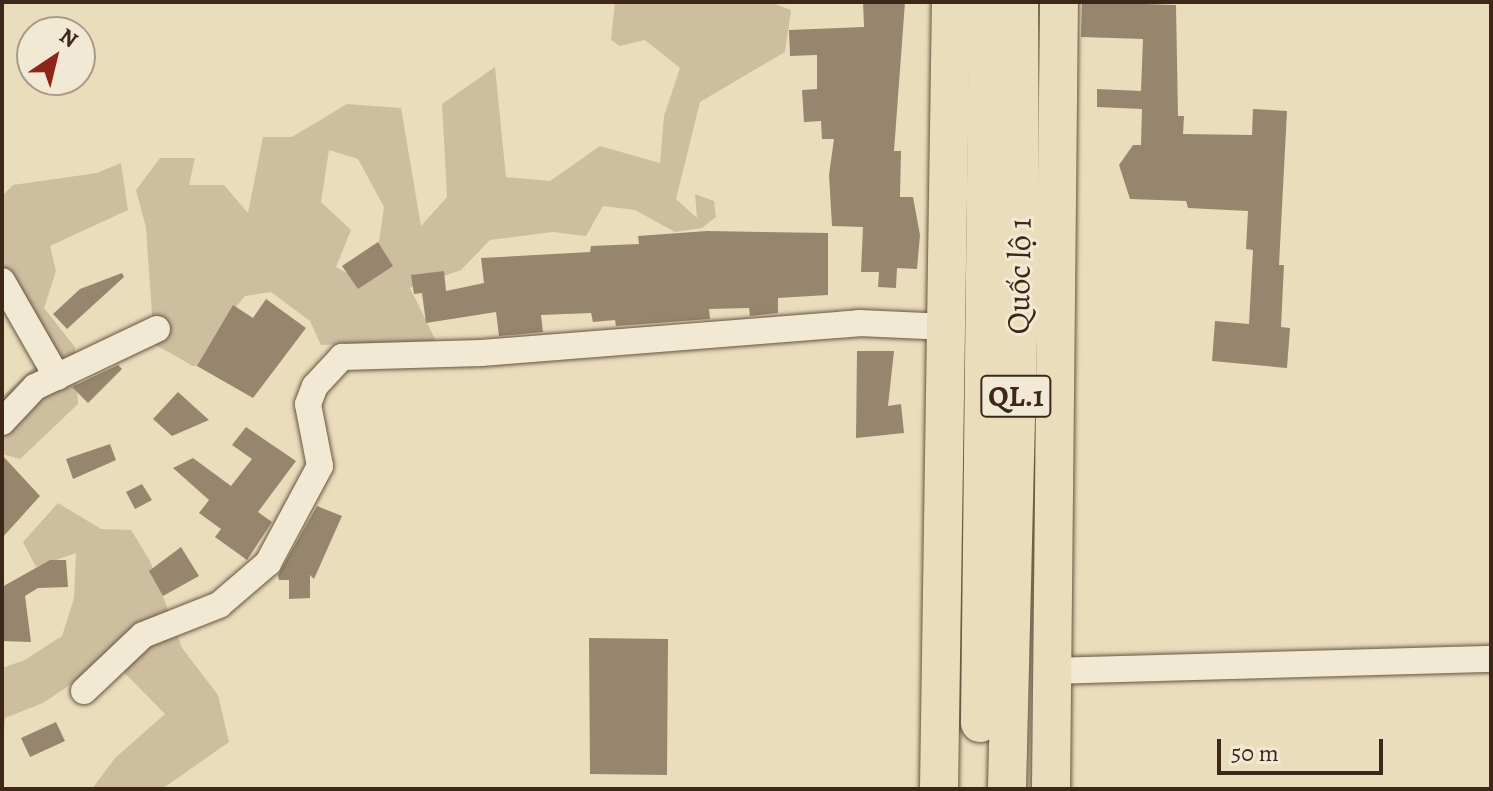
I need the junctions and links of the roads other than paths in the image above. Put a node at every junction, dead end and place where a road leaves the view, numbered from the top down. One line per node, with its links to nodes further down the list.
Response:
1 (951, 2): 6 (highway, QL.1)
2 (988, 2): 11 (highway, Quốc lộ 1 / QL.1)
3 (1019, 2): 11 (highway, Quốc lộ 1 / QL.1)
4 (1059, 2): 12 (highway, Quốc lộ 1 / QL.1)
5 (2, 281): 8 (street)
6 (948, 327): 10 (highway, QL.1); 15 (street)
7 (157, 329): 8 (street)
8 (57, 377): 9 (street)
9 (2, 422)
10 (945, 446): 11 (highway); 16 (highway, QL.1)
11 (1000, 447): 12 (highway); 17 (highway, Quốc lộ 1 / QL.1); 18 (highway, Quốc lộ 1 / QL.1)
12 (1053, 448): 14 (highway, Quốc lộ 1 / QL.1)
13 (1491, 659): 14 (street)
14 (1053, 671): 19 (highway, Quốc lộ 1 / QL.1)
15 (84, 691)
16 (939, 789)
17 (980, 789)
18 (1007, 789)
19 (1051, 789)

